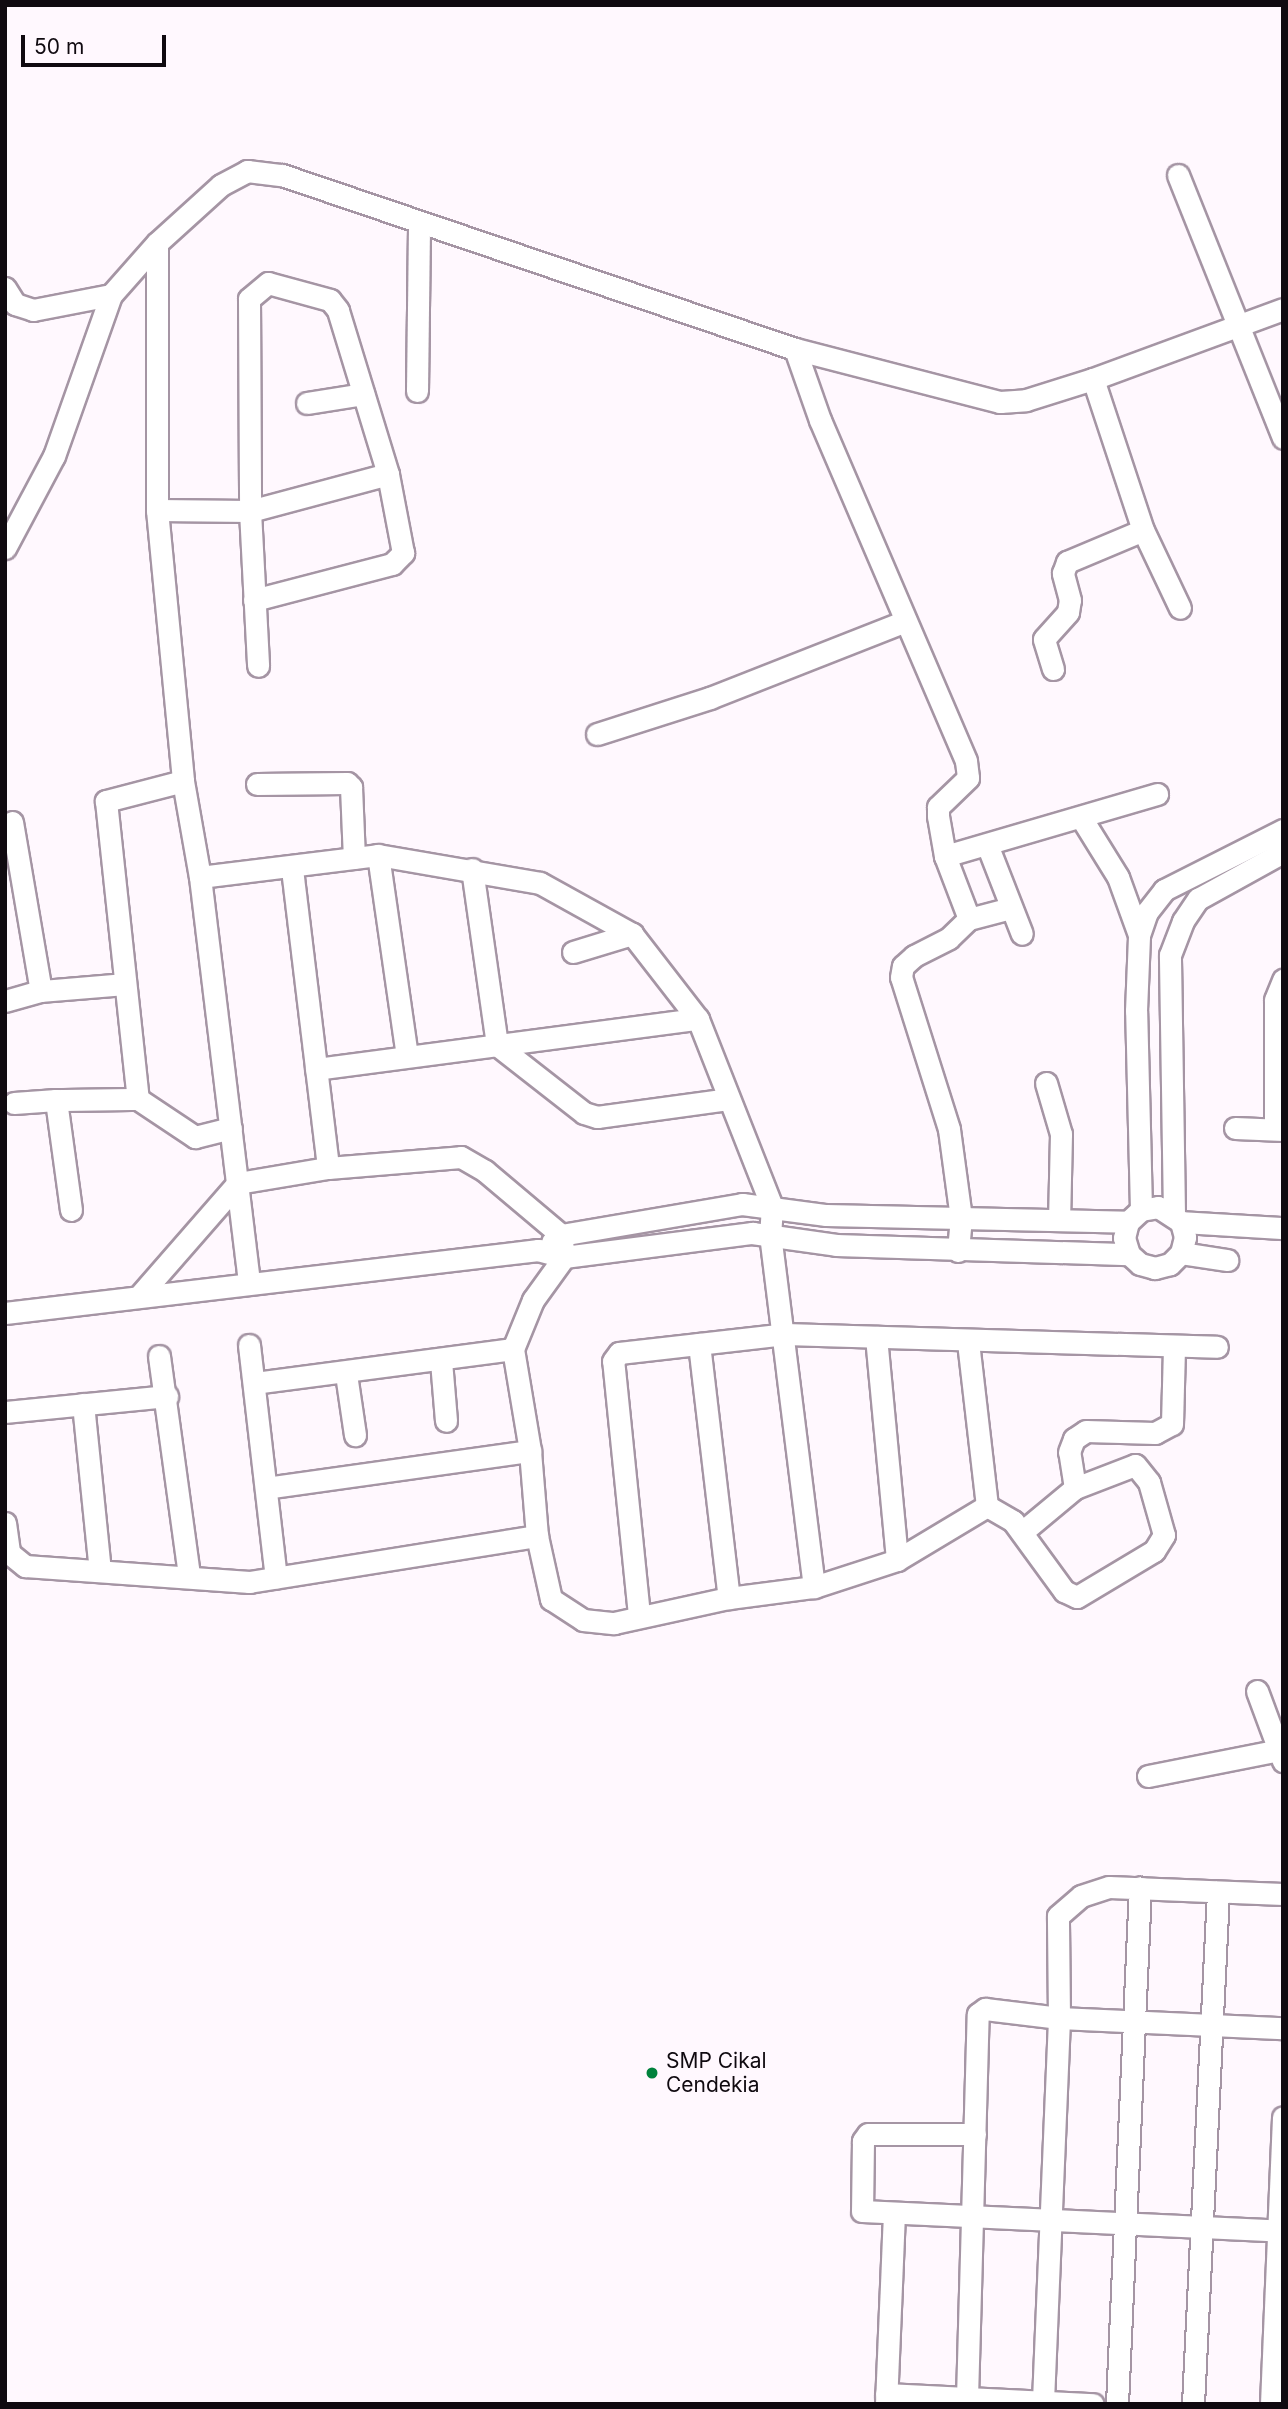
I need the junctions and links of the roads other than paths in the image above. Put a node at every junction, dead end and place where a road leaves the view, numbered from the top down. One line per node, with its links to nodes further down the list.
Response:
1 (1178, 176): 7 (street)
2 (419, 225): 3 (street); 8 (street); 10 (street)
3 (157, 243): 5 (street); 15 (street)
4 (5, 288): 5 (street)
5 (111, 295): 18 (street)
6 (1283, 309): 7 (street)
7 (1237, 326): 9 (street); 13 (street)
8 (795, 349): 9 (street); 21 (street)
9 (1093, 379): 17 (street)
10 (417, 391)
11 (363, 394): 12 (street); 14 (street); 16 (street)
12 (307, 403)
13 (1283, 438)
14 (388, 474): 16 (street); 19 (street)
15 (157, 510): 16 (street); 25 (street)
16 (250, 511): 19 (street)
17 (1143, 530): 20 (street); 23 (street)
18 (5, 548)
19 (254, 600): 22 (street)
20 (1180, 608)
21 (905, 621): 24 (street); 34 (street)
22 (258, 666)
23 (1053, 669)
24 (597, 734)
25 (183, 781): 38 (street); 46 (street)
26 (257, 784): 35 (street)
27 (1157, 794): 28 (street)
28 (1082, 819): 31 (street); 43 (street)
29 (12, 822): 47 (street)
30 (1283, 830): 43 (street)
31 (988, 847): 34 (street); 39 (street)
32 (1283, 852): 49 (street)
33 (378, 855): 35 (street); 37 (street); 53 (street)
34 (945, 856): 40 (street)
35 (354, 858): 36 (street)
36 (292, 869): 38 (street); 54 (street)
37 (472, 869): 41 (street); 52 (street)
38 (200, 877): 60 (street)
39 (1011, 908): 40 (street); 42 (street)
40 (969, 919): 69 (street)
41 (632, 934): 44 (street); 51 (street)
42 (1021, 934)
43 (1139, 935): 50 (street)
44 (573, 952)
45 (1283, 980): 62 (street)
46 (124, 984): 47 (street); 56 (street)
47 (41, 991): 48 (street)
48 (5, 1000)
49 (1169, 1010): 50 (street); 68 (street)
50 (1136, 1011): 67 (street)
51 (698, 1019): 52 (street); 57 (street)
52 (497, 1045): 53 (street); 57 (street)
53 (407, 1056): 54 (street)
54 (316, 1069): 63 (street)
55 (1046, 1083): 70 (street)
56 (138, 1099): 58 (street); 60 (street)
57 (728, 1099): 65 (street)
58 (56, 1100): 59 (street); 66 (street)
59 (14, 1103)
60 (231, 1128): 64 (street)
61 (1235, 1128): 62 (street)
62 (1279, 1130)
63 (328, 1168): 64 (street); 73 (street)
64 (238, 1183): 80 (street); 81 (street)
65 (772, 1207): 69 (street); 72 (street); 73 (street)
66 (71, 1210)
67 (1135, 1216): 68 (street); 70 (street); 77 (street)
68 (1177, 1218): 71 (street); 76 (street)
69 (961, 1219): 70 (street); 75 (street)
70 (1059, 1220)
71 (1283, 1228)
72 (770, 1234): 75 (street); 78 (street); 83 (street)
73 (561, 1235): 74 (street); 78 (street)
74 (538, 1250): 78 (street); 80 (street)
75 (958, 1251): 77 (street)
76 (1181, 1252): 77 (street); 79 (street)
77 (1129, 1254)
78 (564, 1257): 90 (street)
79 (1227, 1260)
80 (249, 1282): 81 (street)
81 (141, 1294): 82 (street)
82 (5, 1313)
83 (785, 1334): 84 (street); 86 (street); 111 (street)
84 (876, 1337): 85 (street); 107 (street)
85 (968, 1342): 88 (street); 103 (street)
86 (699, 1344): 112 (street); 113 (street)
87 (249, 1345): 94 (street)
88 (1174, 1346): 89 (street); 102 (street)
89 (1217, 1347)
90 (513, 1349): 92 (street); 100 (street)
91 (159, 1356): 95 (street)
92 (441, 1361): 93 (street); 98 (street)
93 (345, 1374): 94 (street); 99 (street)
94 (255, 1383): 101 (street)
95 (167, 1396): 96 (street); 109 (street)
96 (83, 1404): 97 (street); 108 (street)
97 (5, 1412)
98 (446, 1422)
99 (355, 1435)
100 (530, 1451): 101 (street); 106 (street)
101 (266, 1488): 110 (street)
102 (1075, 1488): 105 (street); 105 (street)
103 (987, 1506): 105 (street); 107 (street)
104 (5, 1523): 108 (street)
105 (1022, 1532)
106 (537, 1536): 110 (street); 113 (street)
107 (897, 1560): 111 (street)
108 (100, 1570): 109 (street)
109 (190, 1576): 110 (street)
110 (276, 1577)
111 (814, 1587): 112 (street)
112 (729, 1598): 113 (street)
113 (639, 1615)
114 (1257, 1691): 115 (street)
115 (1281, 1755): 116 (street)
116 (1148, 1776)
117 (1140, 1888): 118 (street); 120 (street); 121 (street)
118 (1218, 1892): 119 (street); 122 (street)
119 (1283, 1894)
120 (1059, 2018): 121 (street); 125 (street); 128 (street)
121 (1134, 2022): 122 (street); 129 (street)
122 (1211, 2025): 123 (street); 130 (street)
123 (1283, 2028)
124 (1283, 2117): 131 (street)
125 (975, 2134): 126 (street); 127 (street)
126 (894, 2213): 127 (street); 133 (street)
127 (973, 2217): 128 (street); 132 (street)
128 (1050, 2220): 129 (street); 134 (street)
129 (1125, 2224): 130 (street); 136 (street)
130 (1201, 2227): 131 (street); 137 (street)
131 (1280, 2231): 138 (street)
132 (967, 2398): 133 (street); 134 (street)
133 (886, 2399)
134 (1043, 2401): 135 (street)
135 (1093, 2404)
136 (1118, 2404)
137 (1193, 2404)
138 (1271, 2404)

